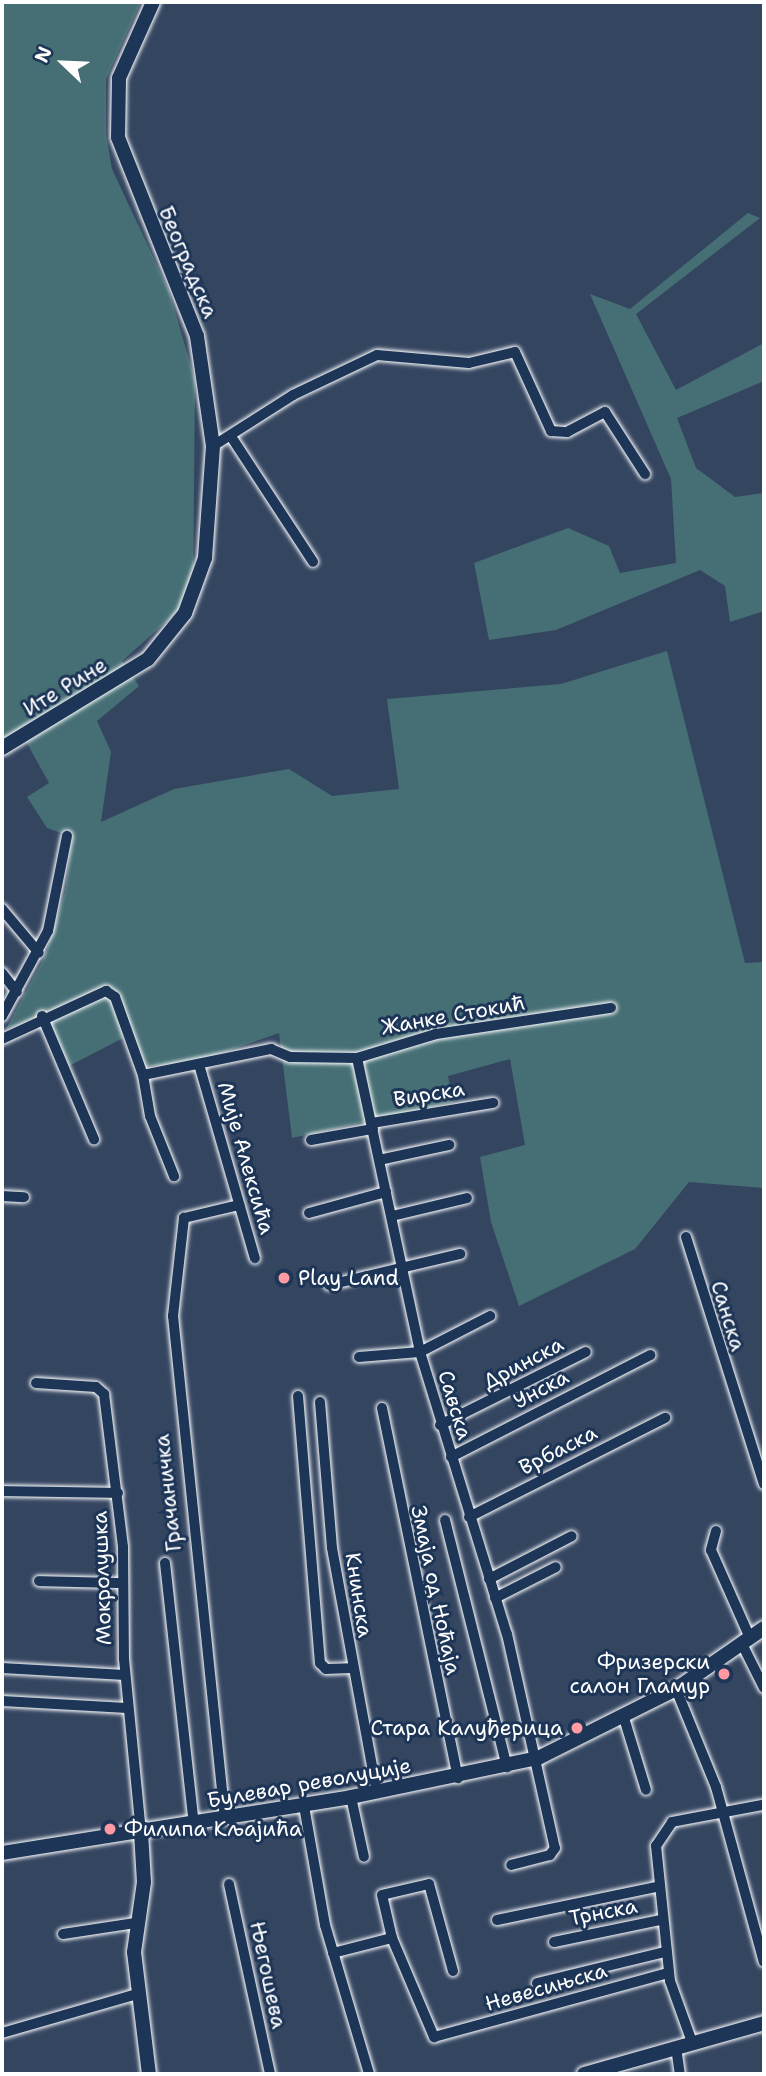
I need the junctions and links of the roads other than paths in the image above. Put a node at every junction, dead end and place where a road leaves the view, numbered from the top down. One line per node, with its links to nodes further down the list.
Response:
1 (153, 2): 3 (street, Београдска)
2 (232, 438): 3 (street); 4 (street); 5 (street)
3 (213, 446): 6 (street, Београдска)
4 (645, 474)
5 (313, 562)
6 (148, 659): 7 (street, Ите Рине)
7 (2, 748)
8 (67, 836): 10 (street)
9 (2, 909): 10 (street)
10 (39, 953): 12 (street)
11 (2, 973): 12 (street)
12 (17, 992): 14 (street)
13 (611, 1007): 17 (street, Жанке Стокић)
14 (2, 1016)
15 (42, 1016): 16 (street); 19 (street); 22 (street)
16 (2, 1039)
17 (357, 1058): 18 (street, Жанке Стокић); 21 (street, Савска)
18 (200, 1068): 19 (street, Жанке Стокић); 31 (street, Мије Алексића)
19 (143, 1075): 26 (street)
20 (493, 1103): 21 (street, Вирска)
21 (372, 1126): 23 (street, Вирска); 25 (street, Савска)
22 (94, 1139)
23 (311, 1140)
24 (449, 1145): 25 (street)
25 (379, 1160): 27 (street, Савска)
26 (174, 1176)
27 (386, 1192): 32 (street); 33 (street, Савска)
28 (2, 1196): 29 (street)
29 (23, 1198)
30 (467, 1198): 33 (street)
31 (239, 1205): 36 (street, Мије Алексића); 83 (street, Грачаничка)
32 (309, 1213)
33 (392, 1216): 37 (street, Савска)
34 (686, 1237): 51 (street, Санска)
35 (460, 1254): 37 (street)
36 (255, 1258)
37 (403, 1267): 38 (street); 40 (street, Савска)
38 (329, 1285)
39 (490, 1316): 40 (street)
40 (420, 1352): 43 (street); 49 (street, Савска)
41 (586, 1352): 49 (street, Дринска)
42 (650, 1355): 50 (street, Унска)
43 (359, 1357)
44 (36, 1383): 53 (street, Мокролушка)
45 (298, 1396): 67 (street)
46 (320, 1402): 67 (street, Книнска)
47 (382, 1408): 76 (street, Змаја од Ноћаја)
48 (665, 1418): 54 (street, Врбаска)
49 (440, 1425): 50 (street, Савска)
50 (451, 1457): 54 (street, Савска)
51 (764, 1484)
52 (3, 1491): 53 (street)
53 (118, 1493): 62 (street, Мокролушка)
54 (469, 1517): 60 (street, Савска)
55 (445, 1520): 75 (street)
56 (716, 1531): 65 (street)
57 (572, 1536): 60 (street)
58 (165, 1563): 84 (street)
59 (556, 1567): 63 (street)
60 (489, 1580): 63 (street, Савска)
61 (38, 1581): 62 (street)
62 (122, 1583): 68 (street, Мокролушка)
63 (495, 1598): 74 (street, Савска)
64 (764, 1628): 65 (street, Булевар револуције)
65 (746, 1641): 69 (street); 70 (street, Булевар револуције)
66 (2, 1668): 68 (street)
67 (351, 1668): 78 (street, Книнска)
68 (125, 1675): 72 (street, Мокролушка)
69 (764, 1688)
70 (676, 1689): 73 (street, Булевар револуције); 82 (street)
71 (2, 1701): 72 (street)
72 (127, 1708): 85 (street, Мокролушка)
73 (624, 1718): 74 (street, Булевар револуције); 77 (street)
74 (538, 1758): 75 (street, Булевар револуције); 88 (street)
75 (507, 1767): 76 (street, Булевар револуције)
76 (458, 1778): 78 (street, Булевар револуције)
77 (646, 1790)
78 (377, 1792): 79 (street, Булевар револуције)
79 (351, 1797): 81 (street, Булевар револуције); 87 (street)
80 (762, 1805): 82 (street)
81 (304, 1806): 83 (street, Булевар револуције); 98 (street)
82 (721, 1813): 90 (street); 99 (street)
83 (225, 1819): 84 (street, Булевар револуције)
84 (194, 1824): 85 (street, Булевар револуције)
85 (141, 1832): 86 (street, Булевар револуције); 93 (street)
86 (2, 1853)
87 (364, 1857)
88 (511, 1865)
89 (229, 1884): 109 (street, Његошева)
90 (657, 1887): 91 (street); 92 (street)
91 (497, 1920)
92 (660, 1920): 96 (street, Трнска); 97 (street)
93 (135, 1923): 94 (street); 103 (street)
94 (64, 1934)
95 (392, 1938): 98 (street); 100 (street); 101 (street, Невесињска)
96 (554, 1942)
97 (665, 1952): 101 (street); 102 (street)
98 (333, 1953): 110 (street)
99 (764, 1962)
100 (453, 1971)
101 (668, 1973): 106 (street)
102 (537, 1983)
103 (137, 1994): 105 (street); 108 (street)
104 (764, 2023): 106 (street)
105 (2, 2033)
106 (692, 2042): 107 (street)
107 (676, 2046): 111 (street); 112 (street)
108 (149, 2074)
109 (270, 2074)
110 (369, 2074)
111 (584, 2074)
112 (680, 2074)

